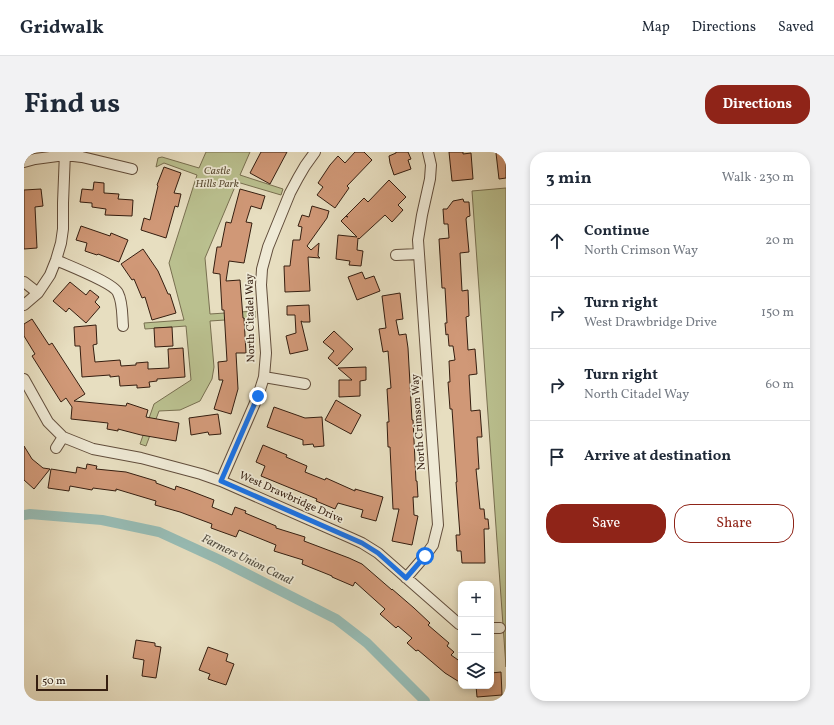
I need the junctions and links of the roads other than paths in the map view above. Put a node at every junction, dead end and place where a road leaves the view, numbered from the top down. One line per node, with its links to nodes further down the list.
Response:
1 (316, 152): 13 (street, North Citadel Way)
2 (428, 152): 6 (street, North Crimson Way)
3 (65, 153): 4 (street); 5 (street); 8 (street)
4 (24, 162)
5 (132, 169)
6 (419, 254): 7 (street); 19 (street, North Crimson Way)
7 (396, 256)
8 (56, 260): 10 (street); 12 (street)
9 (24, 282): 10 (street)
10 (38, 293): 11 (street)
11 (24, 305)
12 (123, 326)
13 (264, 377): 15 (street, North Citadel Way); 18 (street, North Citadel Way)
14 (24, 379): 16 (street, West Drawbridge Drive)
15 (305, 384)
16 (63, 437): 17 (street); 18 (street, West Drawbridge Drive)
17 (56, 448)
18 (221, 481): 19 (street, West Drawbridge Drive)
19 (406, 578): 20 (street, West Drawbridge Drive)
20 (458, 623)

